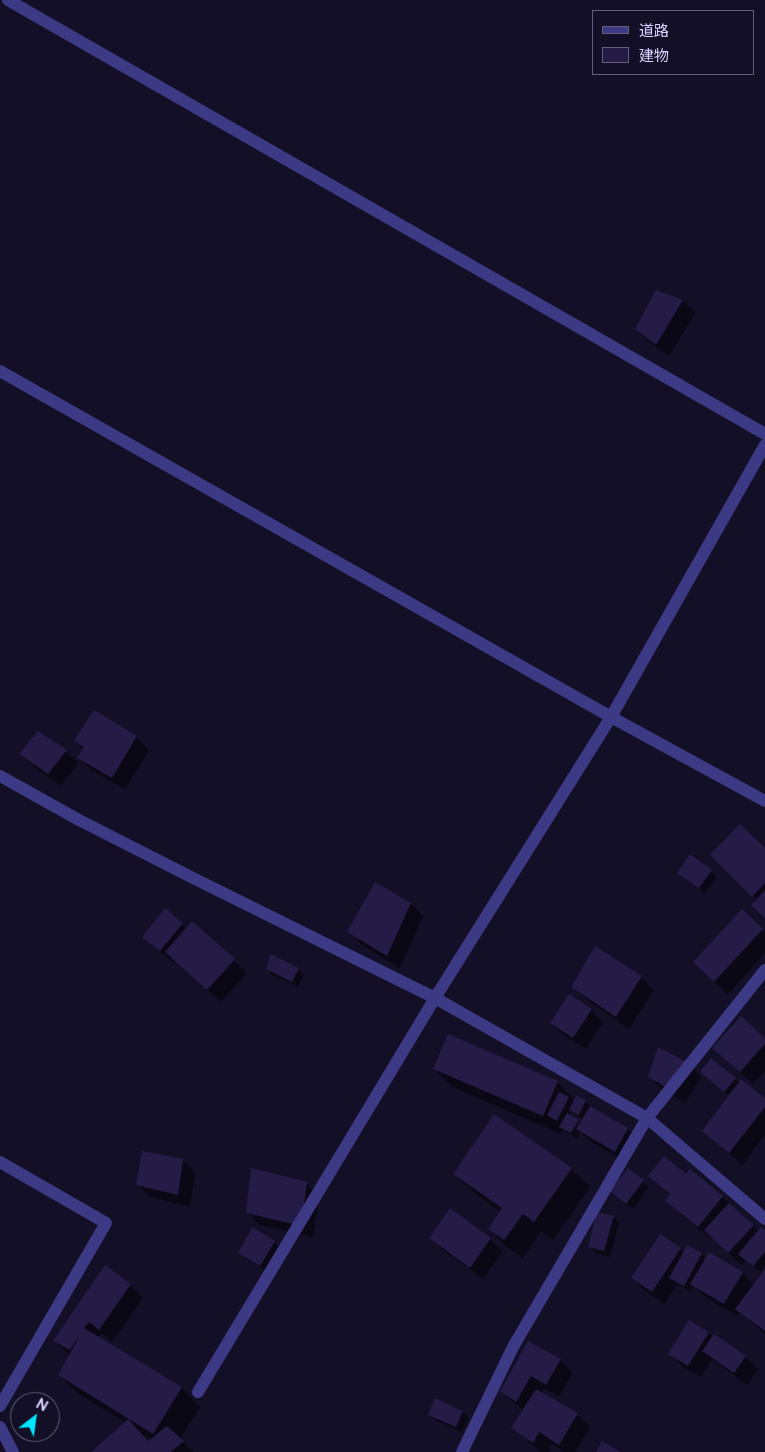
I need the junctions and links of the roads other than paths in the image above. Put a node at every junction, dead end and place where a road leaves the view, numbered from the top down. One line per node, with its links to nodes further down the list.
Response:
1 (8, 0): 3 (street)
2 (0, 370): 5 (street)
3 (765, 434)
4 (765, 446): 5 (street)
5 (611, 717): 7 (street); 9 (street)
6 (0, 776): 9 (street)
7 (765, 801)
8 (765, 970): 10 (street)
9 (435, 998): 10 (street); 13 (street)
10 (647, 1118): 12 (street); 17 (street)
11 (0, 1162): 14 (street)
12 (765, 1219)
13 (198, 1392)
14 (0, 1406)
15 (0, 1427): 16 (street)
16 (13, 1452)
17 (462, 1452)

